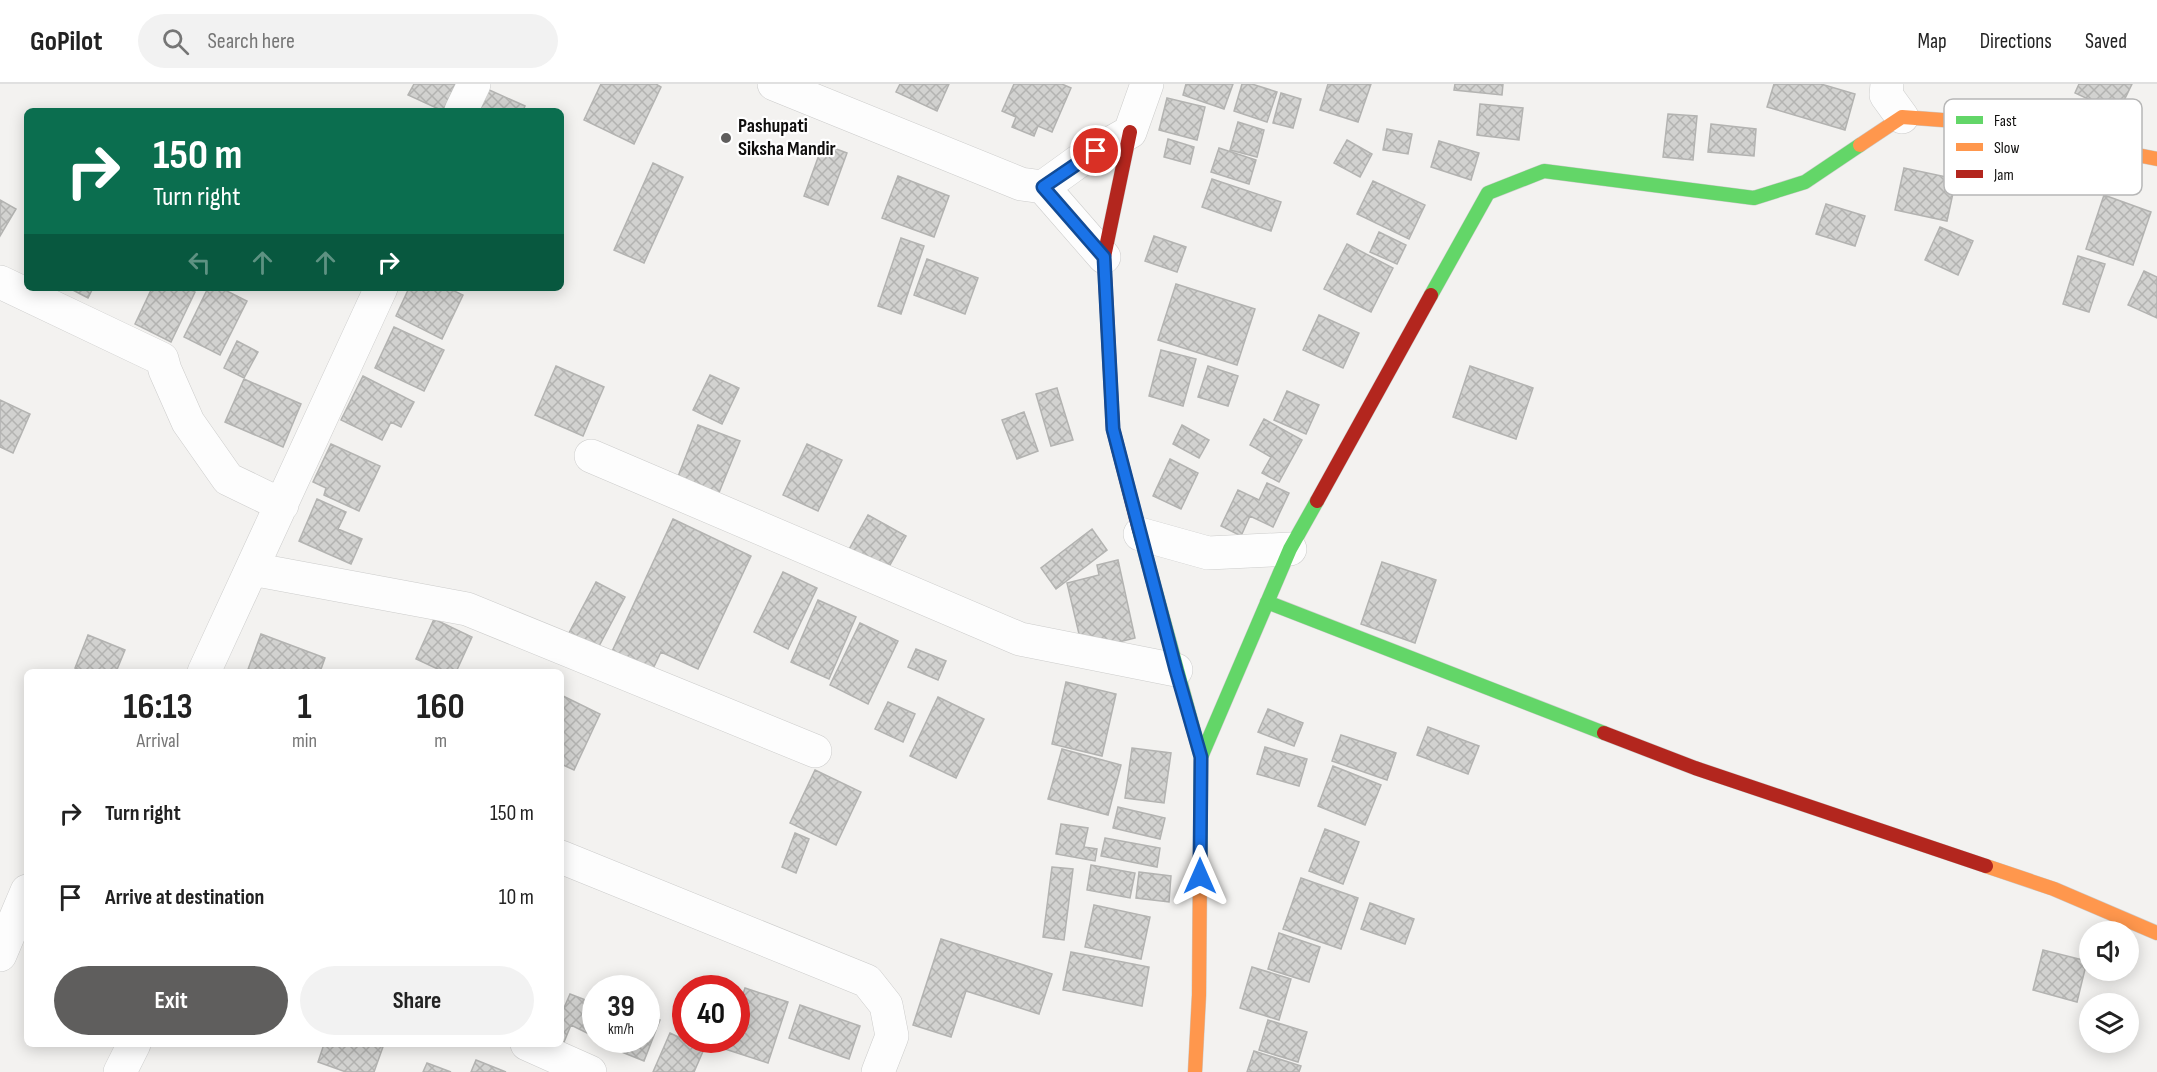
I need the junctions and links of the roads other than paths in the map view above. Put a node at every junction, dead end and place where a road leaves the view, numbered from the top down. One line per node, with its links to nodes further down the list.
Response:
1 (474, 84): 5 (street)
2 (774, 84): 11 (street)
3 (1147, 84): 8 (street)
4 (1887, 84): 6 (street)
5 (462, 108)
6 (1902, 117): 7 (street); 18 (street)
7 (1944, 120)
8 (1130, 132): 11 (street); 12 (street)
9 (2142, 156): 10 (street)
10 (2157, 159)
11 (1043, 187): 12 (street)
12 (1104, 257): 17 (street)
13 (0, 282): 16 (street)
14 (380, 291): 16 (street)
15 (591, 456): 22 (street)
16 (282, 505): 19 (street)
17 (1140, 534): 18 (street); 22 (street)
18 (1290, 549): 20 (street)
19 (252, 569): 21 (street); 23 (street)
20 (1267, 602): 24 (street); 27 (street)
21 (205, 669)
22 (1176, 670): 24 (street)
23 (815, 751)
24 (1201, 757): 34 (street)
25 (564, 858): 33 (street)
26 (24, 898): 28 (street)
27 (2157, 933)
28 (0, 955)
29 (132, 1047): 31 (street)
30 (534, 1047): 32 (street)
31 (120, 1072)
32 (590, 1072)
33 (878, 1072)
34 (1195, 1072)

